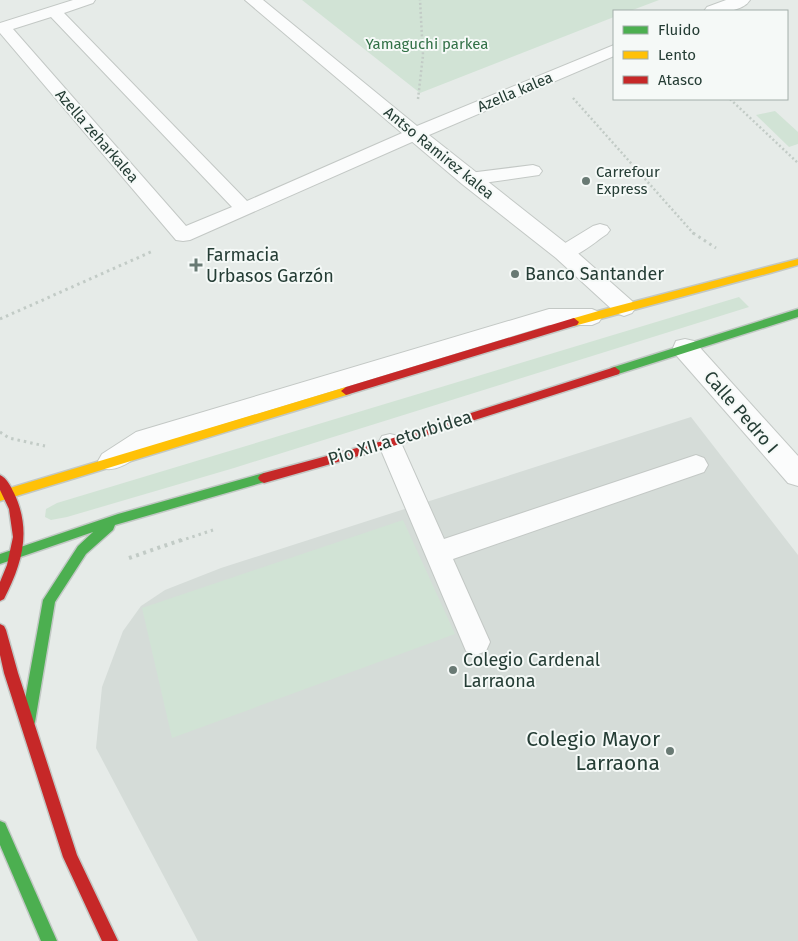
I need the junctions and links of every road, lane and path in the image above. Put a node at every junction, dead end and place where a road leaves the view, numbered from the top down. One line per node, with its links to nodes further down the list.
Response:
1 (88, 0): 6 (lane, Azella zeharkalea)
2 (253, 0): 11 (street, Antso Ramirez kalea)
3 (420, 0): 10 (path)
4 (742, 0): 5 (street)
5 (716, 10)
6 (54, 11): 15 (lane); 15 (lane, Azella zeharkalea)
7 (613, 50): 11 (street, Azella kalea)
8 (569, 93): 17 (path)
9 (731, 100): 12 (path)
10 (418, 101)
11 (415, 134): 14 (street, Antso Ramirez kalea); 15 (lane, Azella zeharkalea)
12 (798, 163)
13 (533, 171): 14 (lane)
14 (470, 179): 19 (street, Antso Ramirez kalea)
15 (244, 209)
16 (600, 230): 19 (lane)
17 (716, 248)
18 (153, 251): 24 (path)
19 (564, 253): 21 (street, Antso Ramirez kalea)
20 (798, 262): 21 (main road)
21 (624, 307): 23 (main road)
22 (798, 313): 25 (main road, Pio XII.a etorbidea)
23 (592, 317): 28 (lane)
24 (0, 319)
25 (685, 348): 26 (main road, Pio XII.a etorbidea); 29 (street, Calle Pedro I)
26 (390, 443): 32 (main road, Pio XII.a etorbidea); 34 (lane)
27 (696, 464): 34 (lane)
28 (103, 465): 31 (main road)
29 (798, 475)
30 (0, 480): 31 (main road)
31 (6, 495): 33 (main road)
32 (118, 519): 33 (main road, Pio XII.a etorbidea); 39 (main road)
33 (18, 553): 35 (main road, Pio XII.a etorbidea); 36 (main road)
34 (437, 553): 38 (lane)
35 (0, 559)
36 (0, 595)
37 (0, 630): 39 (main road)
38 (476, 642)
39 (28, 727): 42 (main road)
40 (0, 828): 41 (main road)
41 (49, 941)
42 (110, 941)

